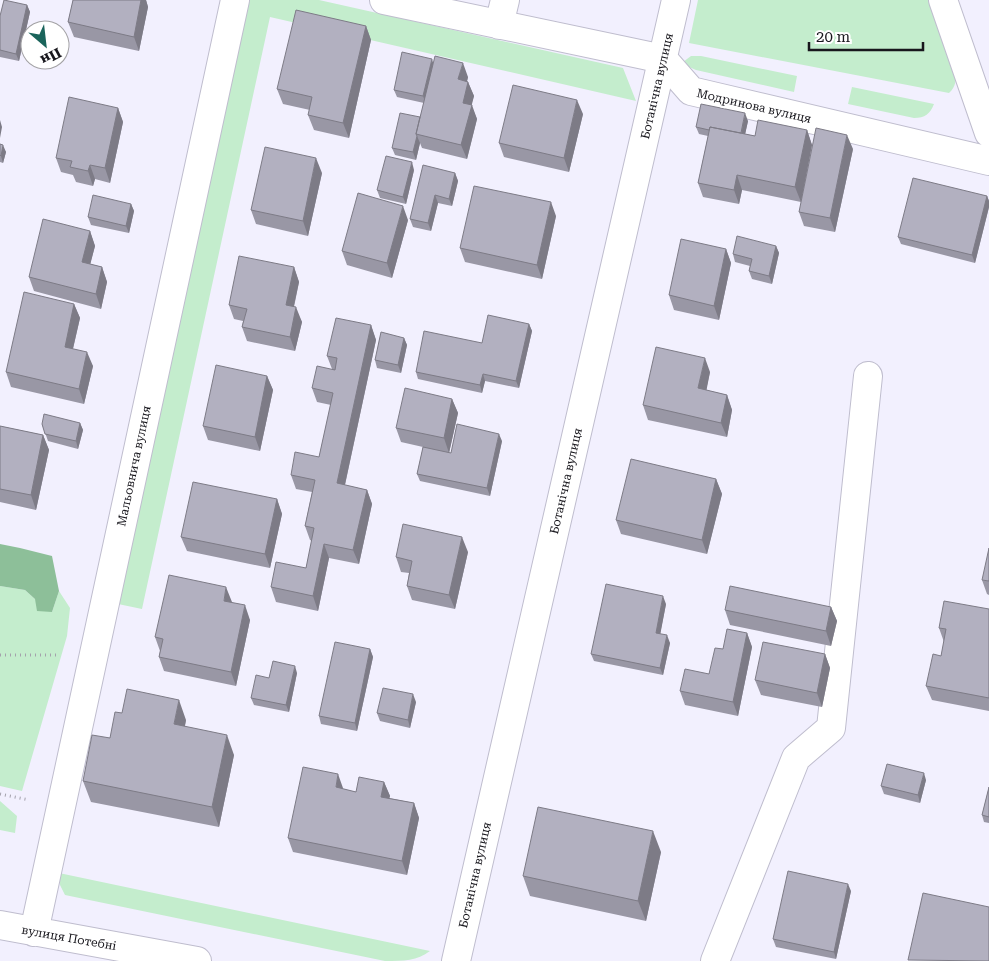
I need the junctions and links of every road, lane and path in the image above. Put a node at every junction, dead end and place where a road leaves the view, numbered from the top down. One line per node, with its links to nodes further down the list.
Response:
1 (235, 0): 10 (street, Мальовнича вулиця)
2 (384, 0): 5 (street)
3 (676, 0): 6 (street, Ботанічна вулиця)
4 (943, 0): 7 (street)
5 (502, 12): 6 (street)
6 (663, 59): 8 (street, Модринова вулиця); 15 (street, Ботанічна вулиця)
7 (989, 133)
8 (989, 161)
9 (868, 376): 16 (street)
10 (94, 654): 11 (path); 13 (street, Мальовнича вулиця)
11 (0, 655)
12 (0, 925): 13 (street, вулиця Потебні)
13 (34, 932): 14 (street, вулиця Потебні)
14 (197, 961)
15 (456, 961)
16 (715, 961)

